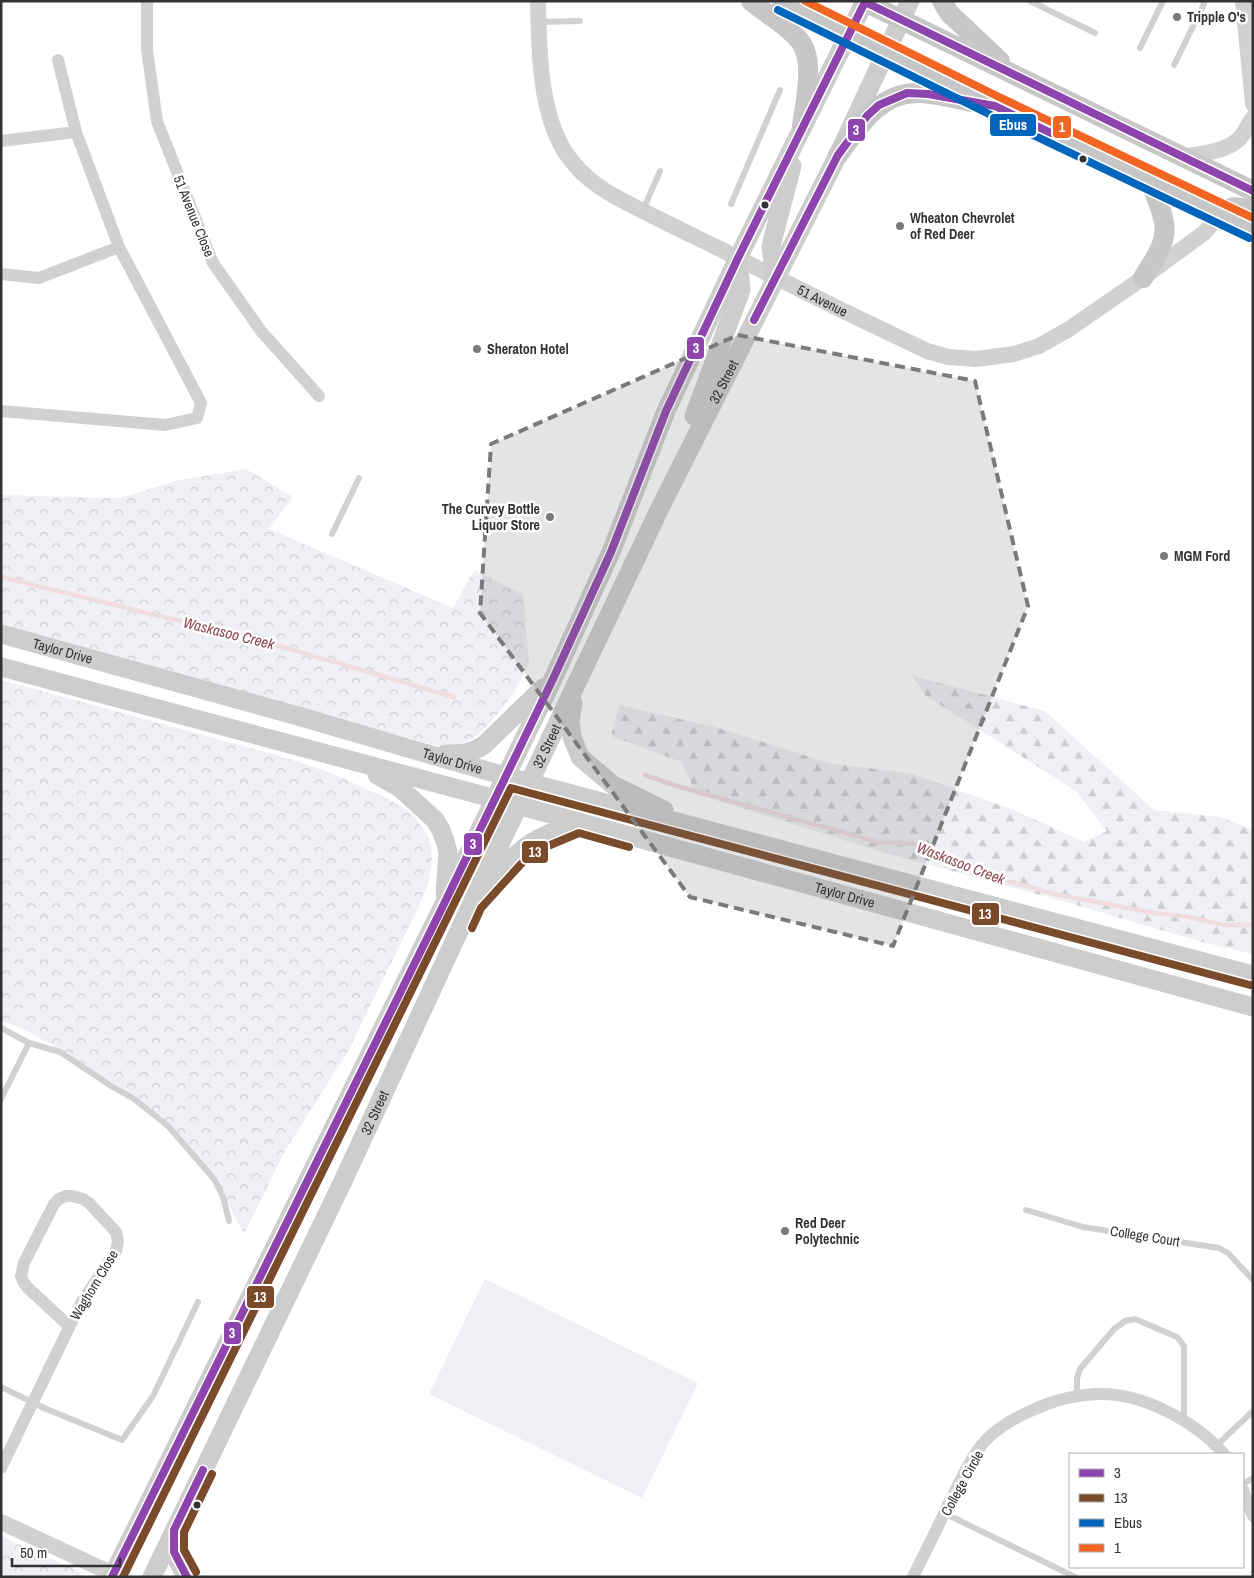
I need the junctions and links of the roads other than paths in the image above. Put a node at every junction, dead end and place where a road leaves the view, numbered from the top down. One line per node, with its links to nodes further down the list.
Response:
1 (147, 1): 46 (street, 51 Avenue Close)
2 (538, 1): 16 (street, 51 Avenue)
3 (751, 1): 28 (main road)
4 (782, 1): 18 (main road)
5 (910, 1): 14 (main road, 32 Street)
6 (942, 1): 23 (main road)
7 (1030, 1): 13 (lane)
8 (1048, 1): 13 (lane)
9 (1163, 1): 19 (lane)
10 (1203, 1): 22 (lane)
11 (1243, 1): 25 (street)
12 (864, 2): 14 (main road); 18 (main road, 32 Street)
13 (1044, 8): 17 (lane)
14 (902, 20): 20 (main road, 32 Street); 23 (main road)
15 (580, 21): 16 (lane)
16 (538, 22): 37 (street, 51 Avenue)
17 (1095, 33)
18 (848, 35): 20 (main road); 28 (main road, 32 Street)
19 (1140, 48)
20 (886, 53): 26 (main road); 31 (main road, 32 Street)
21 (58, 60): 29 (street)
22 (1174, 65)
23 (1016, 76): 32 (main road)
24 (780, 90): 36 (lane)
25 (1253, 104)
26 (995, 106): 31 (main road); 34 (main road)
27 (1253, 118): 32 (street)
28 (802, 126): 42 (main road, 32 Street); 44 (main road)
29 (76, 132): 30 (street); 41 (street)
30 (1, 141)
31 (838, 155): 44 (main road, 32 Street)
32 (1184, 157): 35 (main road)
33 (660, 171): 37 (lane)
34 (1150, 181): 39 (main road); 45 (main road)
35 (1253, 191)
36 (731, 204)
37 (643, 211): 42 (street, 51 Avenue)
38 (1253, 211): 39 (main road)
39 (1221, 214): 40 (main road); 45 (street, 51 Avenue)
40 (1253, 229)
41 (119, 247): 43 (street); 47 (street)
42 (738, 258): 44 (street, 51 Avenue); 49 (main road); 53 (main road, 32 Street)
43 (1, 274)
44 (776, 278): 45 (street, 51 Avenue); 49 (main road, 32 Street)
45 (1143, 278)
46 (319, 396)
47 (1, 411)
48 (359, 478): 50 (lane)
49 (661, 506): 54 (main road, 32 Street)
50 (332, 534)
51 (1, 634): 55 (main road, Taylor Drive)
52 (1, 667): 56 (main road, Taylor Drive)
53 (552, 679): 55 (main road); 57 (main road, 32 Street)
54 (575, 688): 58 (main road, 32 Street); 62 (main road)
55 (421, 752): 57 (main road, Taylor Drive)
56 (354, 762): 59 (main road, Taylor Drive); 64 (main road)
57 (506, 776): 58 (main road, Taylor Drive); 59 (main road, 32 Street)
58 (530, 782): 60 (main road, 32 Street); 62 (main road, Taylor Drive)
59 (495, 799): 60 (main road, Taylor Drive); 64 (main road, 32 Street)
60 (519, 806): 61 (main road, Taylor Drive); 63 (main road, 32 Street)
61 (578, 822): 63 (main road); 66 (main road, Taylor Drive)
62 (698, 828): 65 (main road, Taylor Drive)
63 (472, 903): 86 (main road, 32 Street)
64 (443, 906): 87 (main road, 32 Street)
65 (1253, 976)
66 (1253, 1008)
67 (1, 1028): 68 (lane)
68 (29, 1042): 69 (lane); 71 (lane)
69 (1, 1099)
70 (1026, 1210): 72 (lane, College Court)
71 (229, 1221)
72 (1253, 1280)
73 (198, 1302): 77 (lane)
74 (69, 1326): 74 (street, Waghorn Close); 77 (street, Waghorn Close)
75 (1, 1387): 77 (lane)
76 (1077, 1396): 79 (street, College Circle); 79 (lane); 83 (street, College Circle)
77 (33, 1403): 81 (street, Waghorn Close)
78 (1253, 1411): 80 (lane)
79 (1184, 1421): 80 (street, College Circle)
80 (1221, 1450)
81 (1, 1468)
82 (1244, 1493): 84 (street)
83 (944, 1513): 90 (street, College Circle); 91 (lane)
84 (1253, 1516)
85 (1, 1522): 87 (street)
86 (174, 1530): 88 (main road, 32 Street); 89 (main road)
87 (116, 1576)
88 (152, 1577)
89 (187, 1577)
90 (913, 1577)
91 (1075, 1577)

